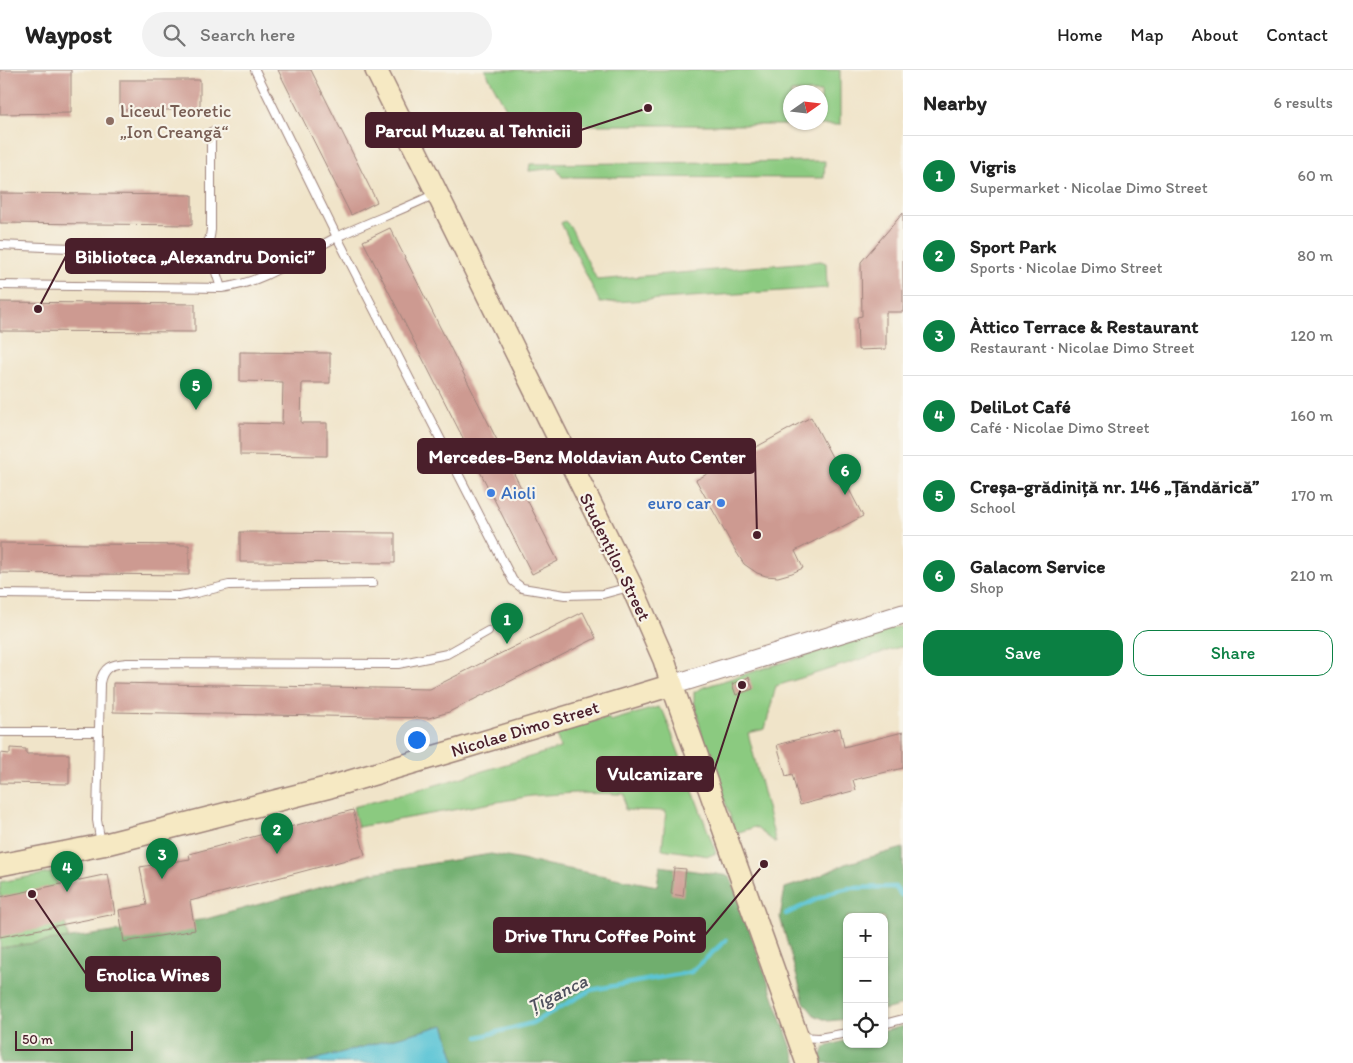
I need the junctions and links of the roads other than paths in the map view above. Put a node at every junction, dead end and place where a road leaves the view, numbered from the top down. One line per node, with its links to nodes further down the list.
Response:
1 (255, 70): 5 (lane)
2 (376, 70): 4 (main road, Studenților Street)
3 (211, 132): 6 (lane)
4 (438, 192): 5 (lane); 11 (main road, Studenților Street)
5 (337, 237): 9 (lane); 11 (lane)
6 (207, 244): 7 (lane); 9 (lane)
7 (0, 245)
8 (0, 285): 9 (lane)
9 (222, 288)
10 (373, 583): 12 (lane)
11 (632, 586): 15 (main road, Studenților Street)
12 (0, 594)
13 (903, 614): 15 (street)
14 (488, 630): 17 (lane)
15 (672, 685): 18 (main road, Nicolae Dimo Street); 23 (main road, Studenților Street)
16 (0, 732): 17 (lane)
17 (99, 732): 18 (lane)
18 (102, 845): 19 (main road, Nicolae Dimo Street)
19 (0, 865)
20 (903, 1019): 21 (lane)
21 (888, 1023)
22 (843, 1034): 23 (lane)
23 (797, 1037): 24 (main road, Studenților Street)
24 (807, 1063)

